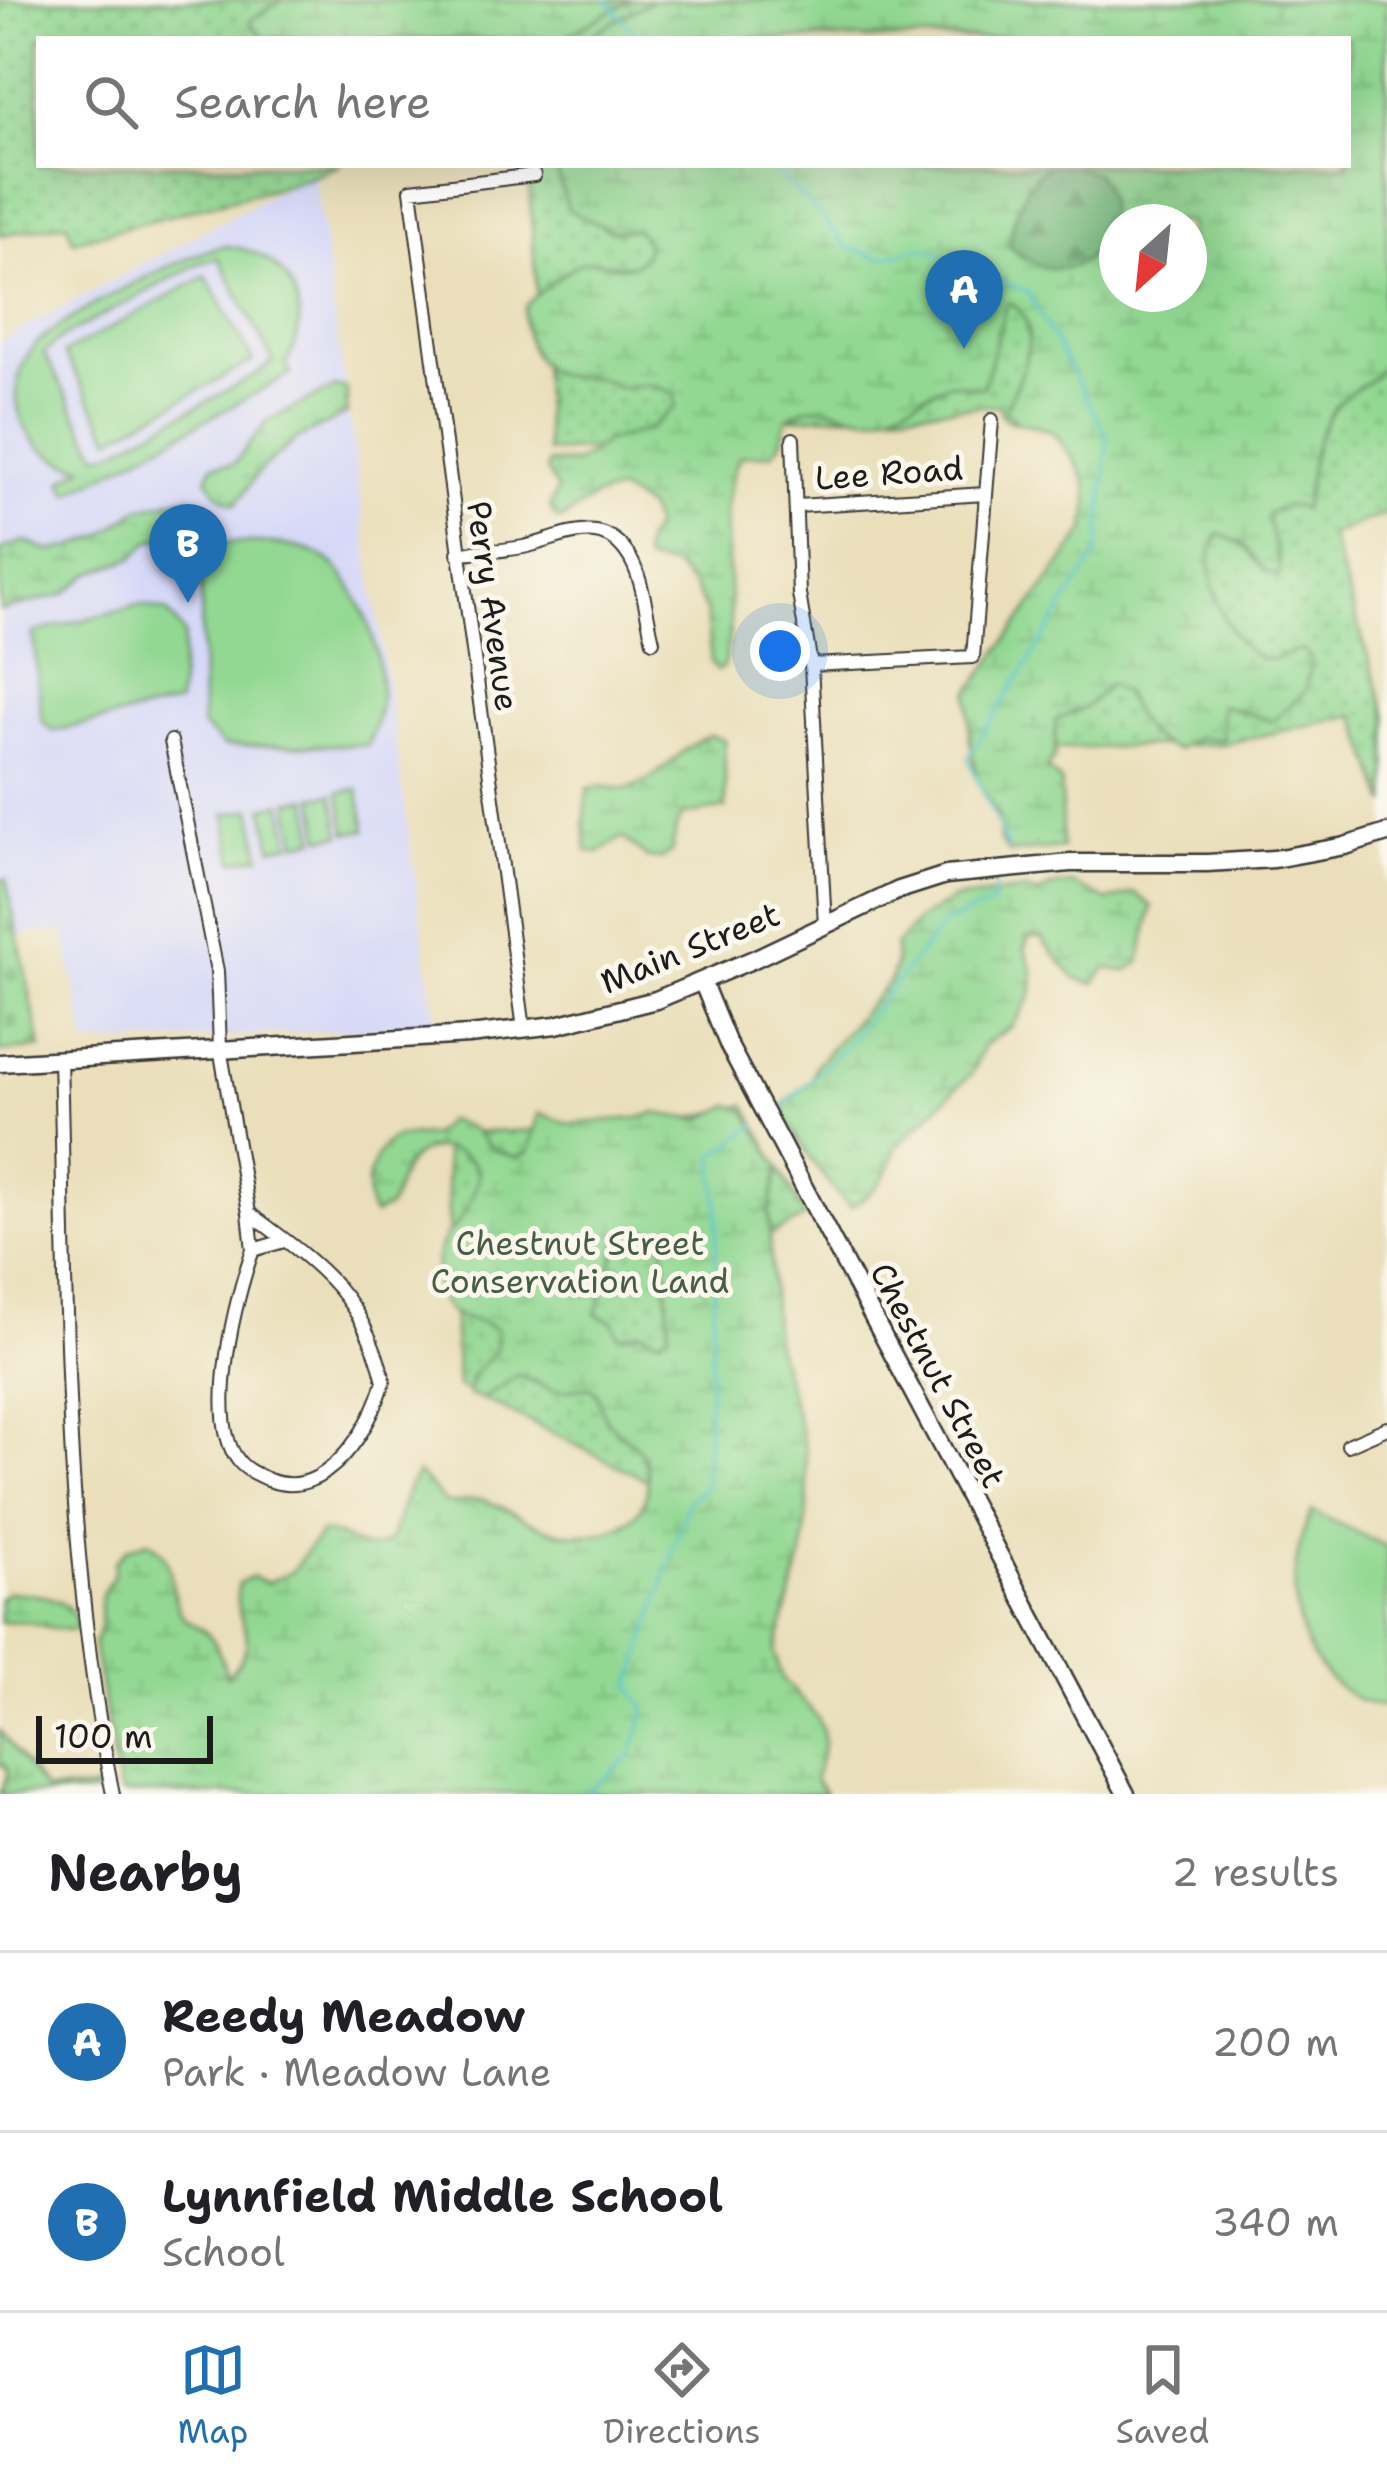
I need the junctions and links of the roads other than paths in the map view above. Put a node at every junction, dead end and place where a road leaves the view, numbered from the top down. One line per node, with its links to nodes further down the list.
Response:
1 (534, 175): 6 (street, Perry Avenue)
2 (992, 420): 4 (street)
3 (793, 440): 5 (street)
4 (985, 494): 5 (street, Lee Road); 8 (street)
5 (797, 506): 8 (street)
6 (458, 553): 7 (street); 13 (street, Perry Avenue)
7 (653, 641)
8 (811, 665): 11 (street)
9 (171, 741): 14 (street)
10 (1387, 833): 11 (street, Main Street)
11 (825, 925): 12 (street, Main Street)
12 (702, 981): 13 (street, Main Street); 23 (street, Chestnut Street)
13 (524, 1030): 14 (street, Main Street)
14 (220, 1048): 15 (street, Main Street); 17 (street)
15 (60, 1059): 16 (street, Main Street); 22 (street)
16 (0, 1063)
17 (249, 1213): 18 (street); 19 (street)
18 (284, 1241): 19 (street); 19 (street)
19 (253, 1250)
20 (1387, 1428): 21 (street)
21 (1348, 1445)
22 (113, 1794)
23 (1126, 1794)

